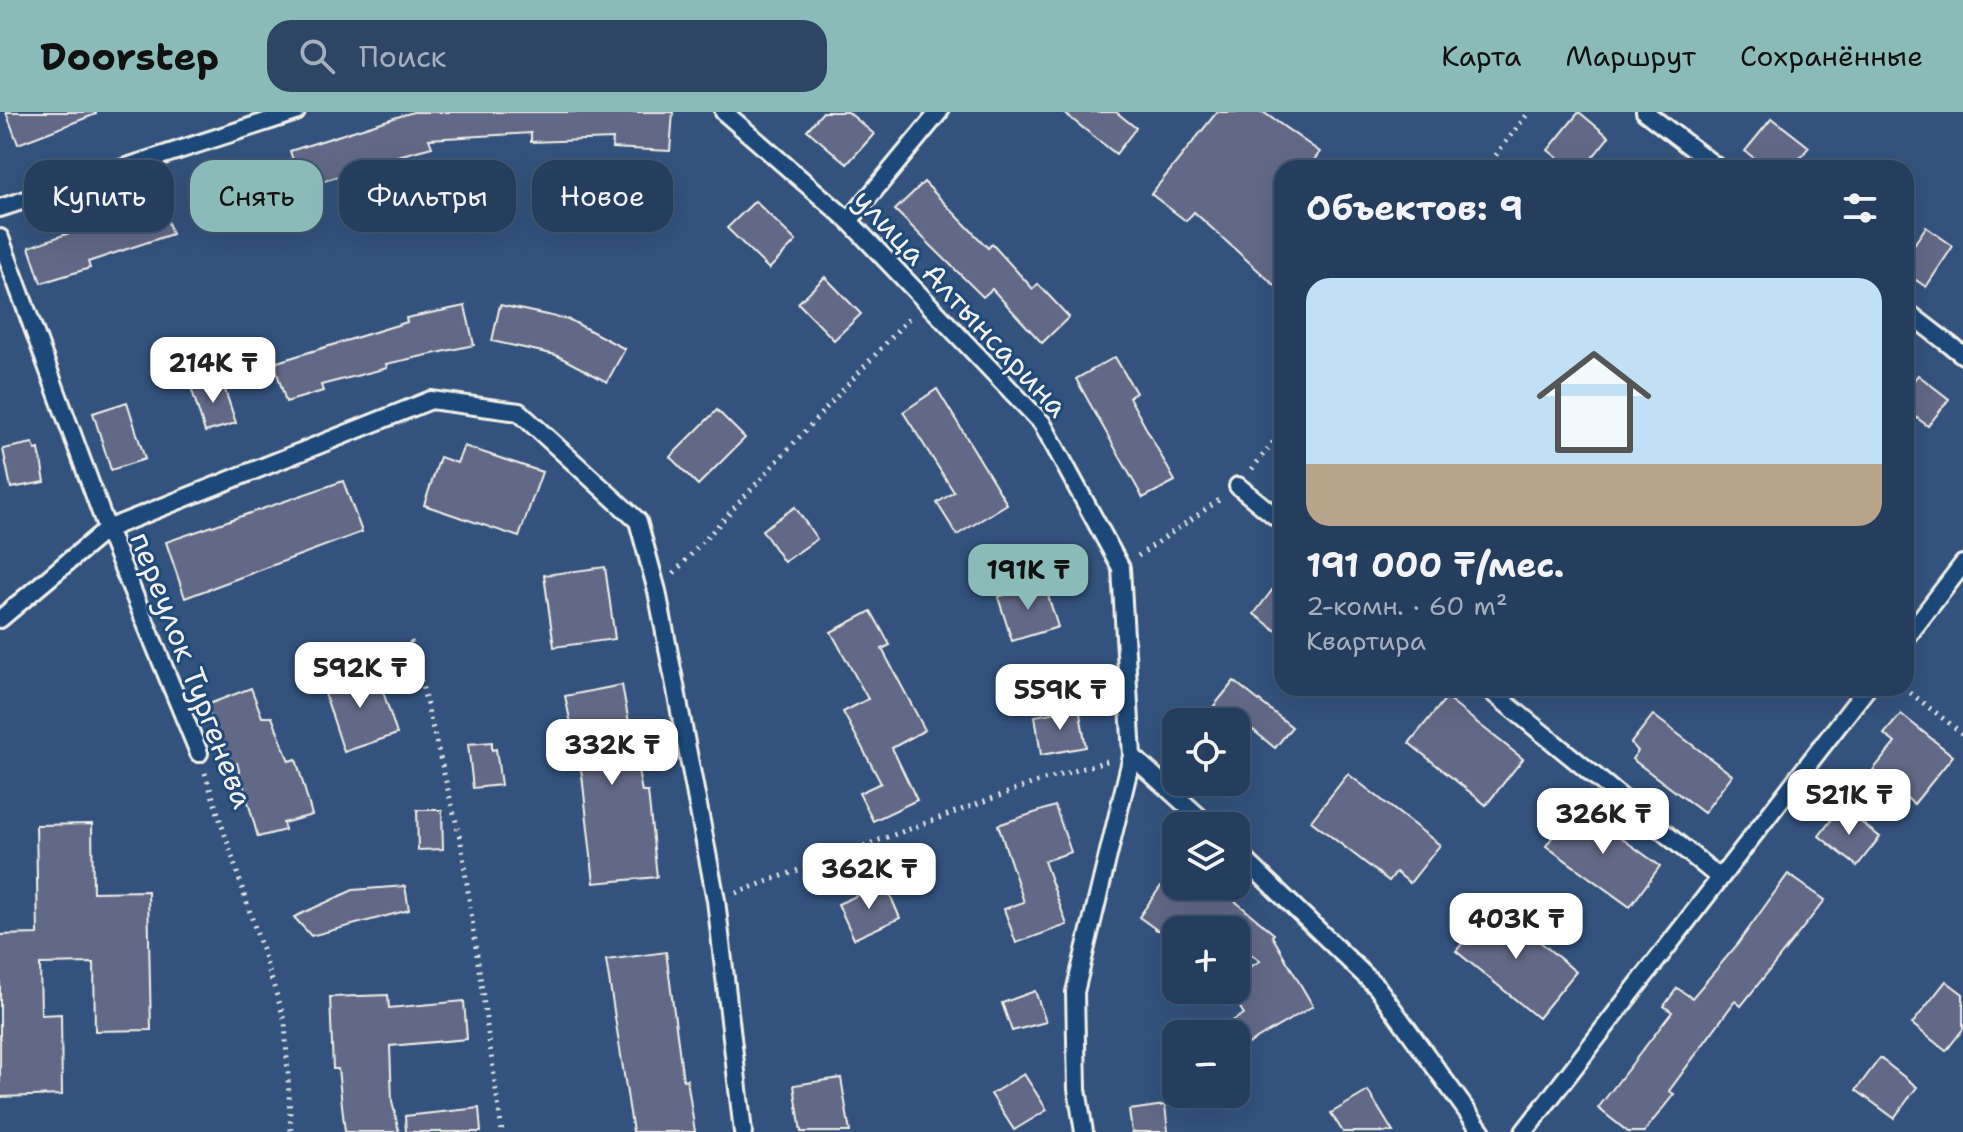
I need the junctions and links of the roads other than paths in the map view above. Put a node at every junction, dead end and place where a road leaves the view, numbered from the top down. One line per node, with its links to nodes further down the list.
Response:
1 (296, 112): 6 (lane)
2 (724, 112): 7 (lane, улица Алтынсарина)
3 (939, 112): 7 (lane)
4 (1645, 112): 5 (lane)
5 (1708, 160)
6 (0, 208)
7 (849, 221): 20 (lane, улица Алтынсарина)
8 (0, 238): 13 (lane, переулок Тургенева)
9 (1914, 317): 10 (lane)
10 (1963, 355)
11 (1238, 486): 12 (lane)
12 (1274, 515)
13 (107, 529): 15 (lane); 19 (lane, переулок Тургенева); 24 (lane)
14 (1963, 564): 16 (lane)
15 (0, 619)
16 (1914, 628)
17 (1497, 696): 23 (lane)
18 (1861, 696): 23 (lane)
19 (199, 753)
20 (1132, 756): 21 (lane); 25 (lane, улица Алтынсарина)
21 (1194, 812)
22 (1250, 865): 26 (lane)
23 (1720, 878): 27 (lane)
24 (743, 1132)
25 (1084, 1132)
26 (1482, 1132)
27 (1524, 1132)

